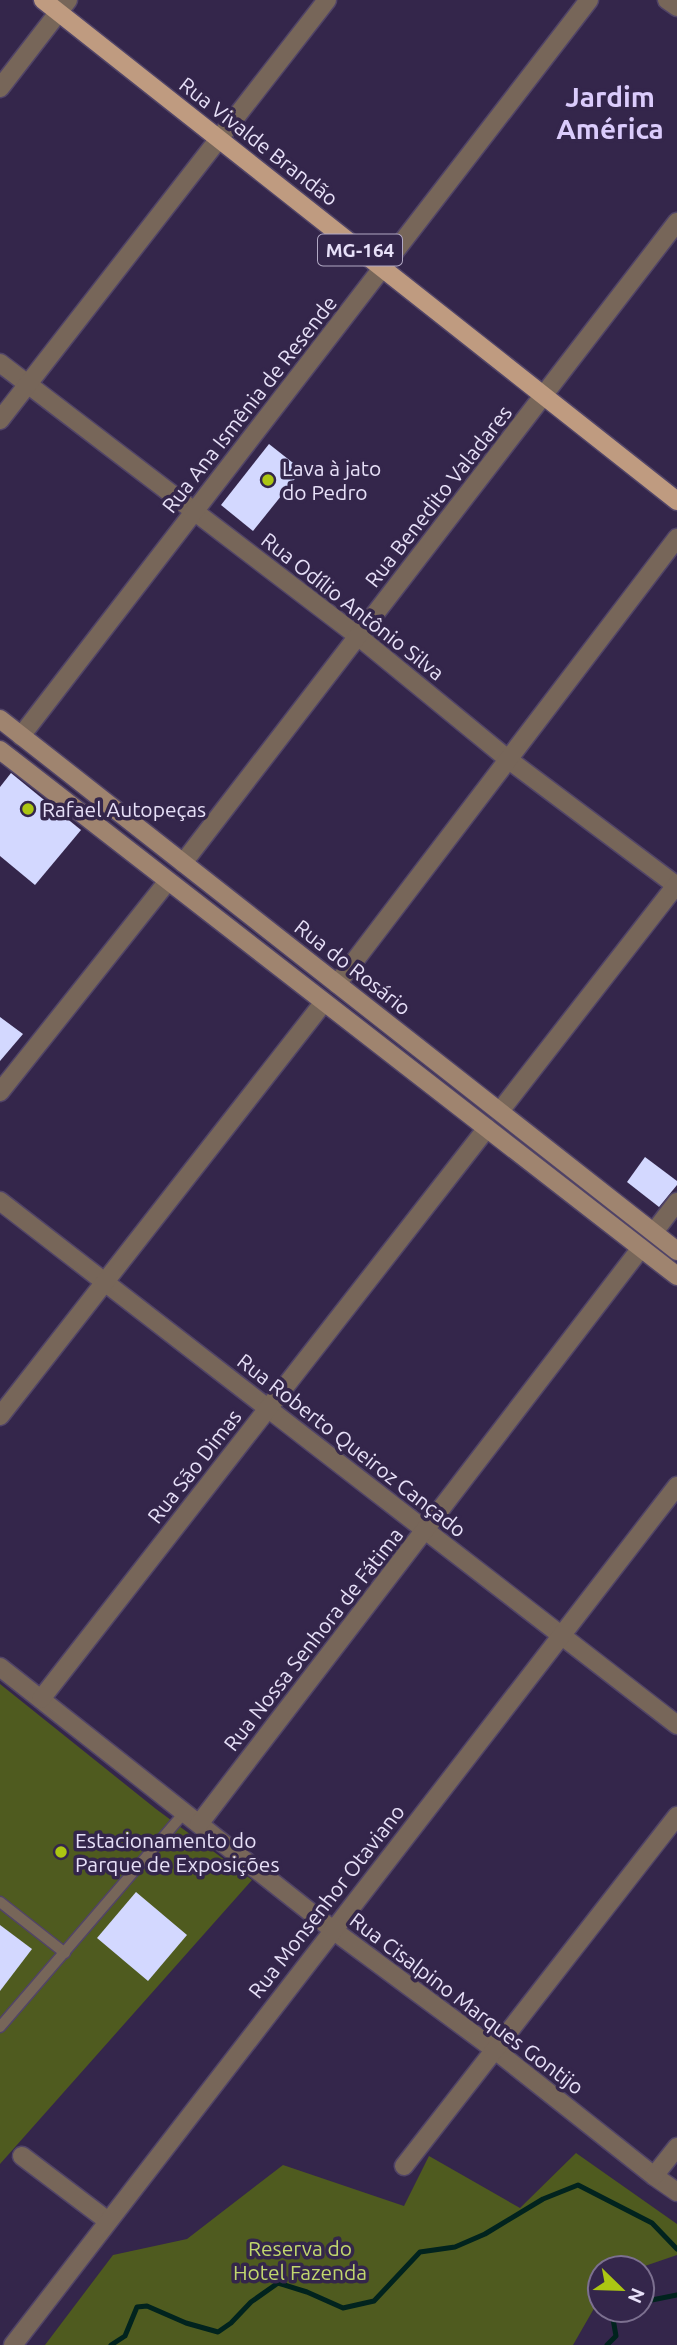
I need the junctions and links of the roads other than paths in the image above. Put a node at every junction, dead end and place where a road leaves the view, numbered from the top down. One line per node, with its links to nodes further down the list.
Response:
1 (43, 0): 5 (main road, Rua Vivalde Brandão / MG-164)
2 (327, 0): 8 (street)
3 (590, 0): 10 (street, Rua Ana Ismênia de Resende)
4 (667, 0): 6 (street)
5 (63, 6): 7 (street); 8 (main road, Rua Vivalde Brandão / MG-164)
6 (677, 8)
7 (0, 88)
8 (219, 139): 10 (main road, Rua Vivalde Brandão / MG-164); 12 (street)
9 (677, 222): 13 (street, Rua Benedito Valadares)
10 (383, 268): 13 (main road, Rua Vivalde Brandão / MG-164); 16 (street, Rua Ana Ismênia de Resende)
11 (0, 363): 12 (street, Rua Odílio Antônio Silva)
12 (27, 385): 14 (street); 16 (street, Rua Odílio Antônio Silva)
13 (544, 396): 15 (main road, Rua Vivalde Brandão / MG-164); 18 (street, Rua Benedito Valadares)
14 (0, 420)
15 (677, 501)
16 (195, 511): 18 (street, Rua Odílio Antônio Silva); 20 (street, Rua Ana Ismênia de Resende)
17 (677, 538): 22 (street)
18 (359, 637): 22 (street, Rua Odílio Antônio Silva); 23 (street, Rua Benedito Valadares)
19 (0, 719): 20 (main road, Rua do Rosário)
20 (21, 736): 23 (main road, Rua do Rosário)
21 (2, 757): 24 (main road)
22 (509, 760): 25 (street, Rua Odílio Antônio Silva); 26 (street)
23 (183, 863): 26 (main road, Rua do Rosário)
24 (168, 881): 27 (main road); 28 (street)
25 (677, 885): 29 (street)
26 (337, 984): 29 (main road, Rua do Rosário)
27 (324, 1002): 30 (main road); 37 (street)
28 (0, 1092)
29 (500, 1111): 33 (main road, Rua do Rosário)
30 (486, 1128): 34 (main road); 38 (street, Rua São Dimas)
31 (0, 1201): 37 (street, Rua Roberto Queiroz Cançado)
32 (677, 1202): 33 (street)
33 (654, 1232): 35 (main road, Rua do Rosário)
34 (641, 1248): 36 (main road); 41 (street, Rua Nossa Senhora de Fátima)
35 (677, 1251)
36 (677, 1276)
37 (105, 1283): 38 (street, Rua Roberto Queiroz Cançado); 39 (street)
38 (268, 1408): 41 (street, Rua Roberto Queiroz Cançado); 44 (street, Rua São Dimas)
39 (0, 1416)
40 (677, 1486): 42 (street, Rua Monsenhor Otaviano)
41 (425, 1530): 42 (street, Rua Roberto Queiroz Cançado); 48 (street, Rua Nossa Senhora de Fátima)
42 (561, 1636): 45 (street, Rua Roberto Queiroz Cançado); 50 (street, Rua Monsenhor Otaviano)
43 (0, 1667): 44 (street, Rua Cisalpino Marques Gontijo)
44 (41, 1699): 46 (street, Rua Cisalpino Marques Gontijo)
45 (677, 1725)
46 (184, 1813): 48 (street, Rua Cisalpino Marques Gontijo); 51 (lane)
47 (677, 1816): 53 (street)
48 (199, 1824): 50 (street, Rua Cisalpino Marques Gontijo)
49 (0, 1902): 51 (lane)
50 (333, 1930): 53 (street, Rua Cisalpino Marques Gontijo); 59 (street, Rua Monsenhor Otaviano)
51 (65, 1953): 52 (lane)
52 (0, 2027)
53 (495, 2050): 56 (street); 57 (street, Rua Cisalpino Marques Gontijo)
54 (677, 2147): 57 (street)
55 (22, 2156): 59 (street)
56 (404, 2166)
57 (654, 2176): 58 (street, Rua Cisalpino Marques Gontijo)
58 (677, 2192)
59 (107, 2221): 60 (street, Rua Monsenhor Otaviano)
60 (13, 2345)

